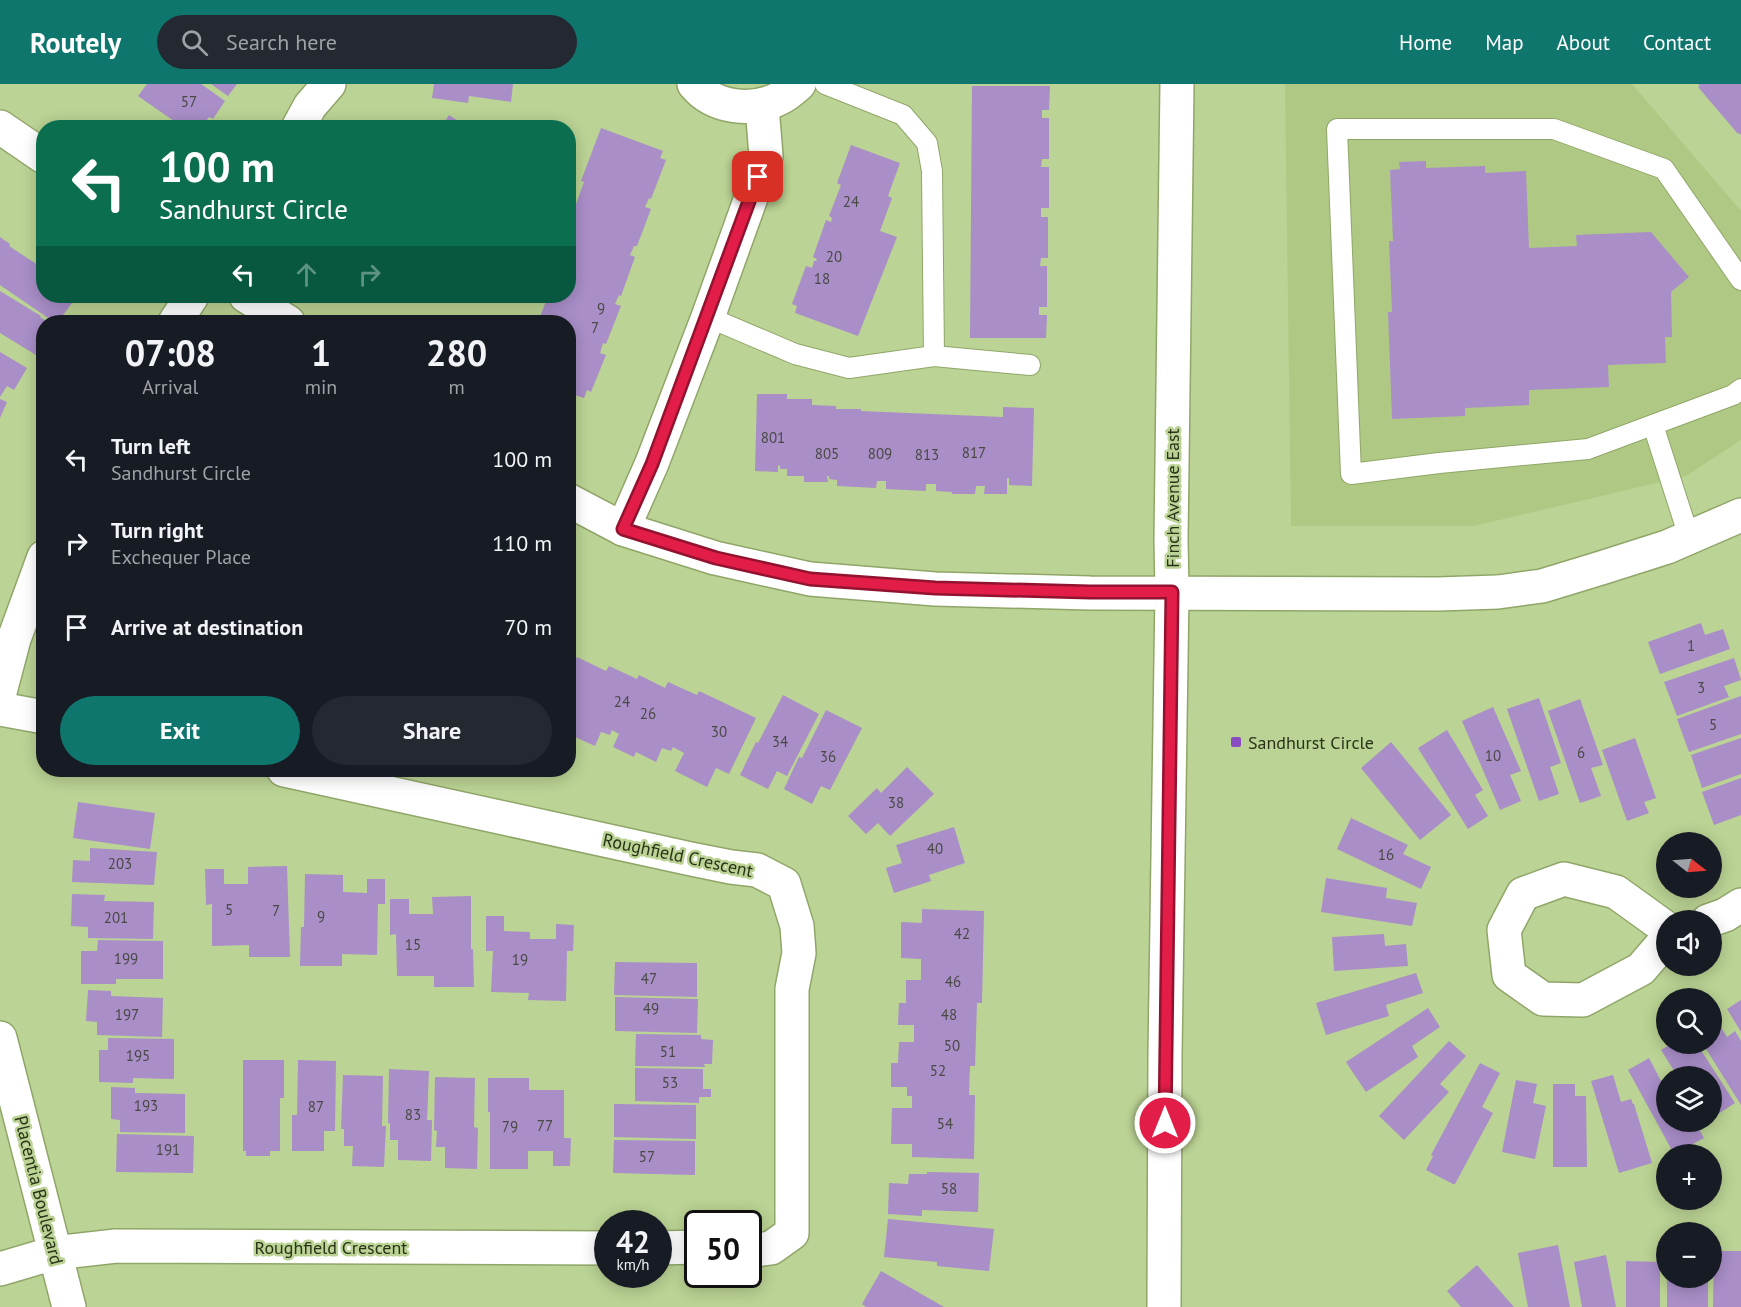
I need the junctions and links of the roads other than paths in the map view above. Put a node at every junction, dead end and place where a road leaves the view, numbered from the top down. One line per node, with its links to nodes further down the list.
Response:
1 (329, 84): 7 (street)
2 (694, 84): 6 (street)
3 (799, 84): 6 (street)
4 (825, 84): 14 (lane)
5 (1177, 84): 23 (street, Finch Avenue East)
6 (762, 106): 13 (street)
7 (302, 120)
8 (0, 127): 9 (street)
9 (36, 152)
10 (1741, 280): 17 (lane)
11 (257, 303): 12 (street)
12 (277, 315)
13 (708, 317): 14 (lane); 20 (street)
14 (934, 356): 15 (lane)
15 (1030, 365)
16 (1741, 389): 17 (lane)
17 (1653, 425): 21 (lane)
18 (576, 504): 20 (street)
19 (1741, 516): 21 (street)
20 (623, 529): 23 (street)
21 (1689, 537): 23 (street)
22 (36, 579): 24 (street)
23 (1172, 592): 38 (street, Finch Avenue East)
24 (0, 692)
25 (0, 708): 26 (street)
26 (36, 715)
27 (316, 777): 34 (street, Roughfield Crescent)
28 (1741, 905): 29 (street)
29 (1722, 916)
30 (1656, 921): 31 (street)
31 (1656, 952)
32 (0, 1038): 35 (street, Placentia Boulevard)
33 (594, 1248): 35 (street, Roughfield Crescent)
34 (762, 1249)
35 (54, 1253): 36 (street, Roughfield Crescent); 37 (street, Placentia Boulevard)
36 (0, 1269)
37 (69, 1307)
38 (1164, 1307)

